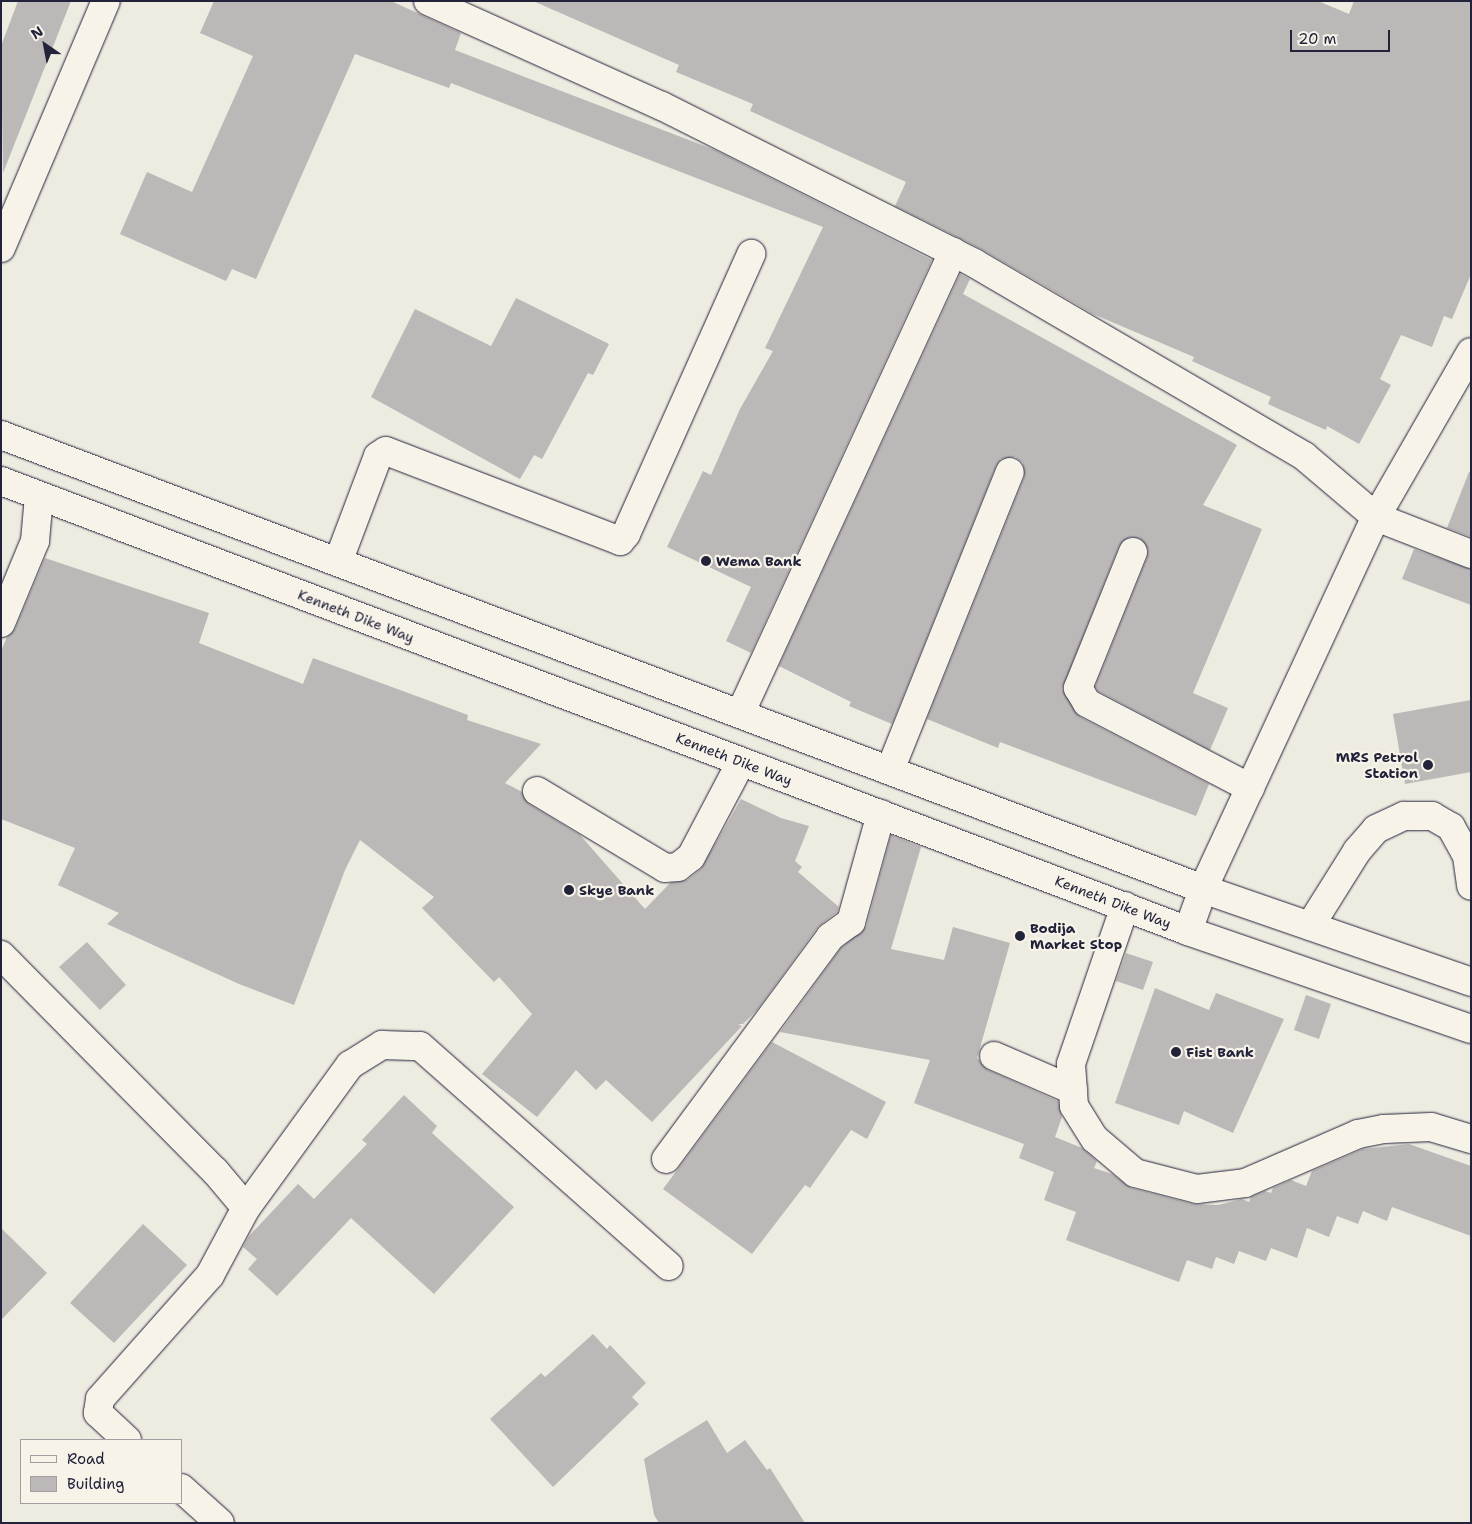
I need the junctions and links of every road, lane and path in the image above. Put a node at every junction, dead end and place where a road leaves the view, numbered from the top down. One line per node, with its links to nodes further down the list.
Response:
1 (106, 1): 3 (main road)
2 (428, 1): 4 (main road)
3 (1, 248)
4 (953, 252): 11 (main road); 16 (main road)
5 (751, 254): 14 (main road)
6 (1471, 352): 11 (main road)
7 (1, 435): 14 (main road)
8 (1010, 472): 18 (main road)
9 (1, 481): 10 (main road, Kenneth Dike Way)
10 (39, 496): 15 (main road); 17 (main road, Kenneth Dike Way)
11 (1376, 516): 13 (main road); 19 (main road)
12 (1133, 552): 19 (main road)
13 (1471, 554)
14 (338, 562): 16 (main road)
15 (1, 623)
16 (740, 714): 18 (main road)
17 (741, 762): 20 (main road); 21 (main road, Kenneth Dike Way)
18 (890, 770): 23 (main road)
19 (1250, 788): 23 (main road)
20 (537, 791)
21 (881, 814): 24 (main road, Kenneth Dike Way); 33 (main road)
22 (1471, 886): 25 (main road)
23 (1203, 889): 25 (main road); 26 (main road)
24 (1124, 906): 26 (main road, Kenneth Dike Way); 31 (main road)
25 (1310, 926): 28 (main road)
26 (1188, 931): 29 (main road, Kenneth Dike Way)
27 (1, 955): 34 (main road)
28 (1471, 982)
29 (1471, 1029)
30 (994, 1056): 31 (main road)
31 (1073, 1090): 32 (main road)
32 (1471, 1139)
33 (666, 1158)
34 (246, 1208): 35 (main road); 36 (main road)
35 (669, 1266)
36 (126, 1439)
37 (182, 1489): 38 (main road)
38 (220, 1523)

